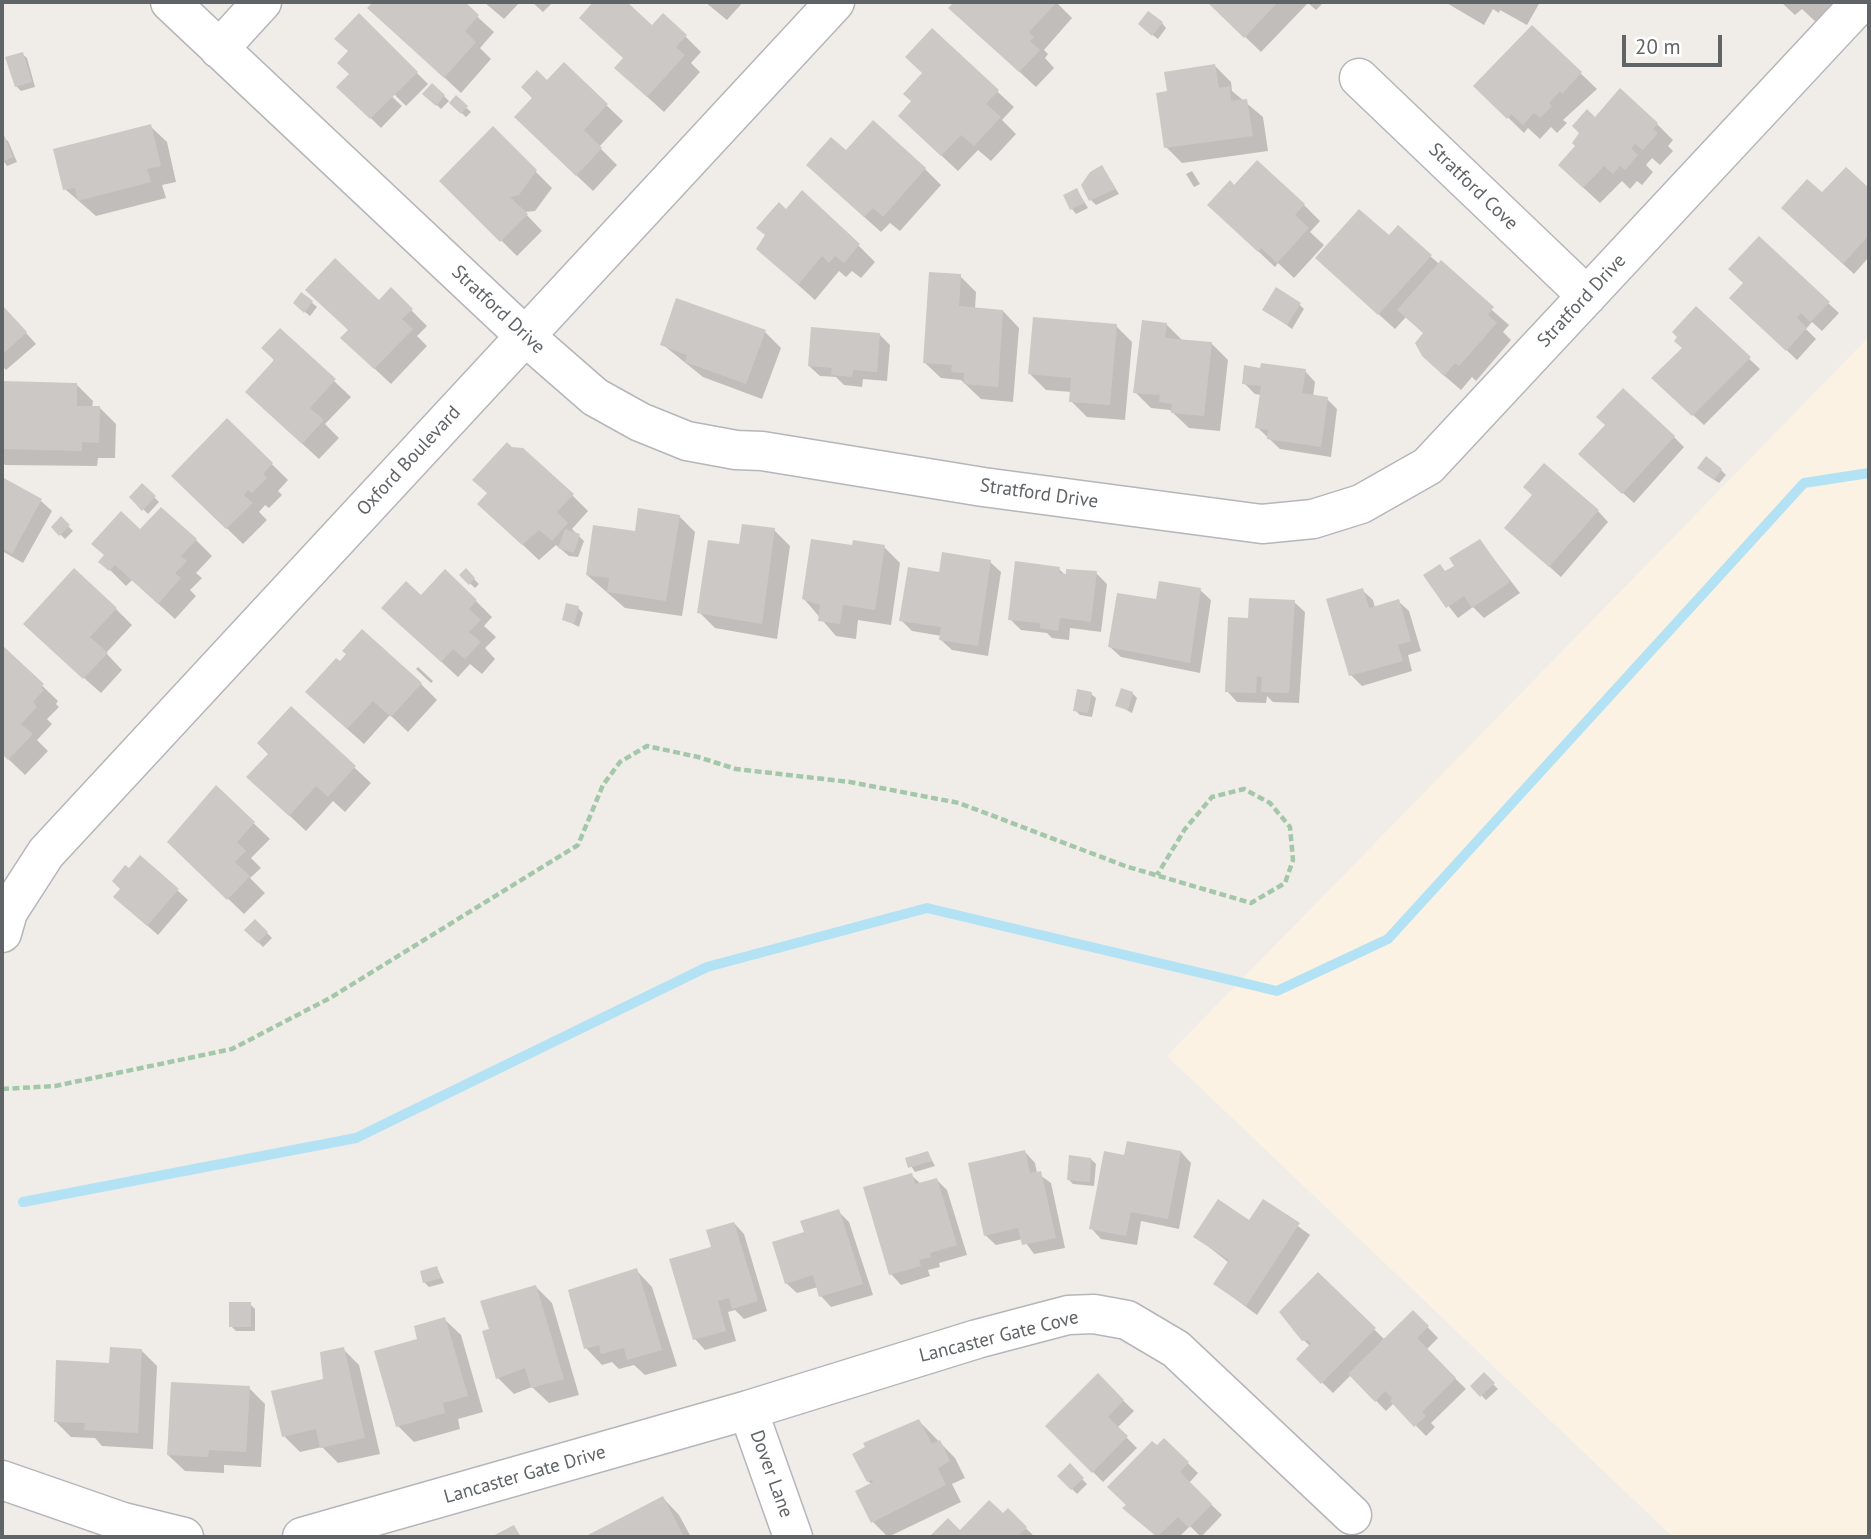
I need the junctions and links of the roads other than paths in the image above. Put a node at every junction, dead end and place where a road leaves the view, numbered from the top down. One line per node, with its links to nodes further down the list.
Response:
1 (170, 2): 5 (street, Stratford Drive)
2 (262, 2): 5 (street)
3 (835, 2): 8 (street, Oxford Boulevard)
4 (1861, 2): 7 (street, Stratford Drive)
5 (219, 48): 8 (street, Stratford Drive)
6 (1359, 78): 7 (street, Stratford Cove)
7 (1587, 296): 8 (street, Stratford Drive)
8 (525, 336): 9 (street, Oxford Boulevard)
9 (2, 933)
10 (748, 1410): 12 (street, Lancaster Gate Cove); 14 (street, Lancaster Gate Drive); 15 (street, Dover Lane)
11 (2, 1480): 13 (street)
12 (1352, 1515)
13 (184, 1537)
14 (302, 1537)
15 (793, 1537)

